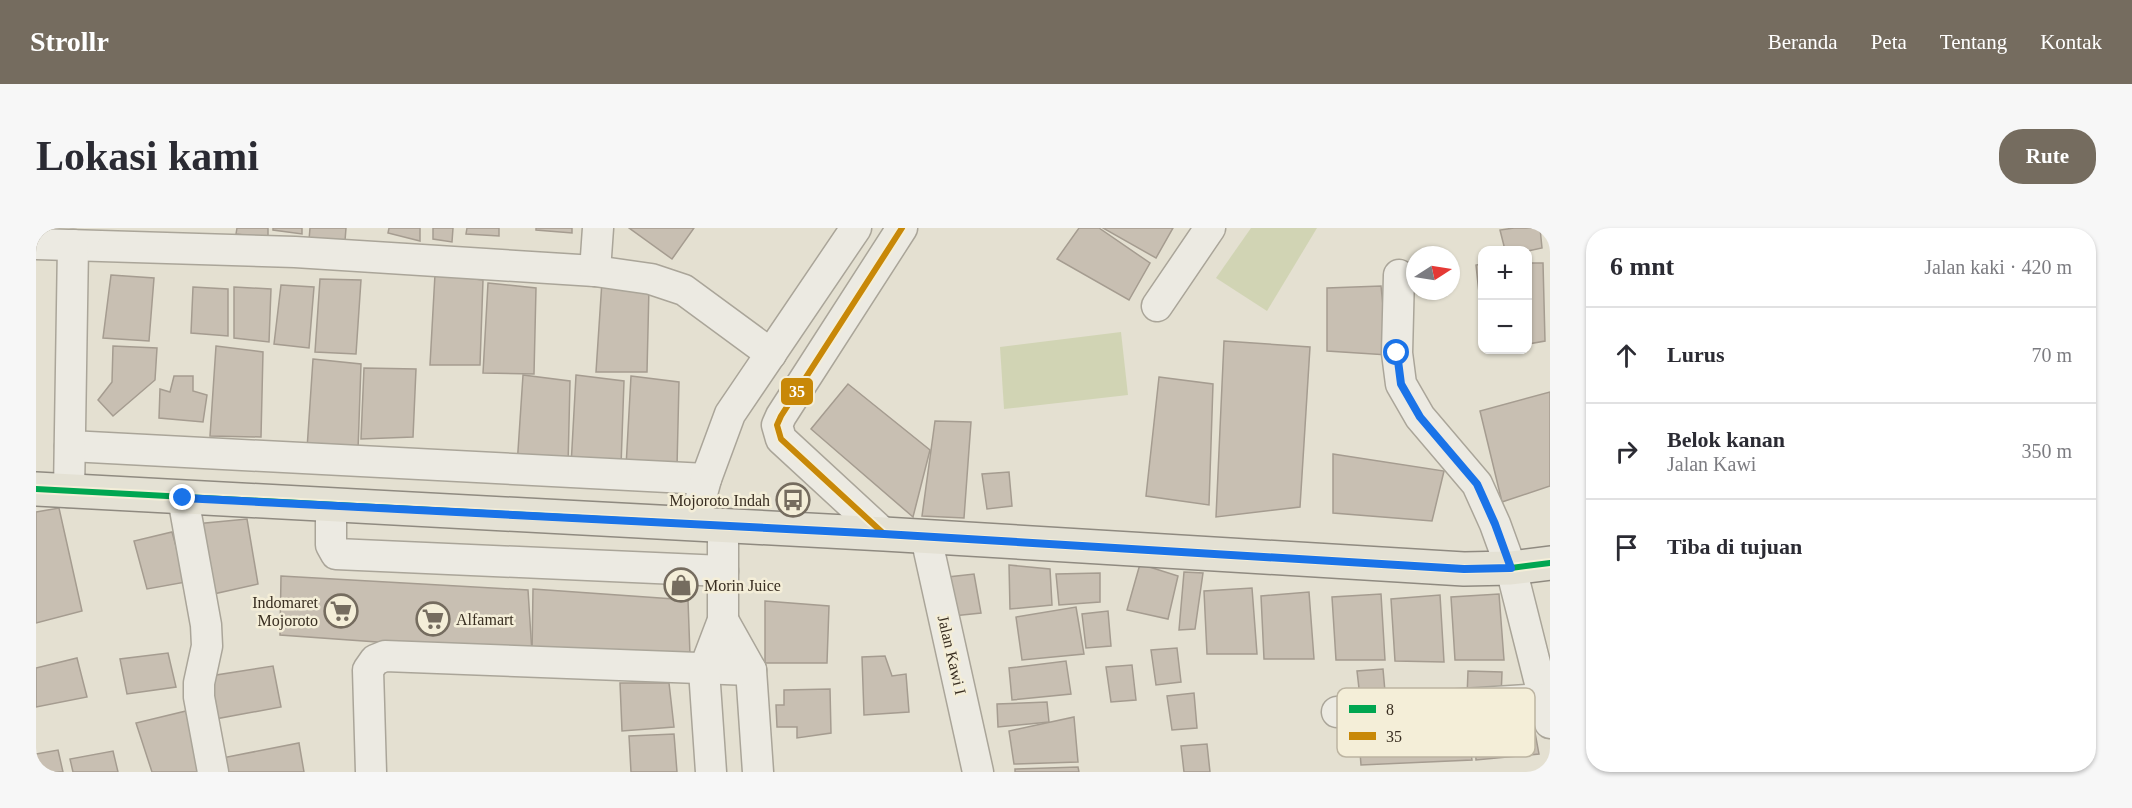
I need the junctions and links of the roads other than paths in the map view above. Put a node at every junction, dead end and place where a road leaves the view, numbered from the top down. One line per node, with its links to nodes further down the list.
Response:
1 (598, 228): 7 (street)
2 (856, 228): 9 (street)
3 (902, 228): 10 (street)
4 (1210, 228): 11 (street)
5 (36, 244): 6 (street)
6 (73, 244): 7 (street); 13 (street)
7 (595, 271): 12 (street)
8 (1399, 275): 23 (street)
9 (822, 278): 10 (street); 12 (street)
10 (855, 299): 20 (street)
11 (1156, 306)
12 (771, 354): 14 (street)
13 (70, 446): 14 (street); 16 (street)
14 (706, 479): 19 (street)
15 (36, 489): 16 (main road)
16 (69, 492): 17 (main road)
17 (183, 498): 18 (main road); 29 (street)
18 (331, 505): 19 (main road); 24 (street)
19 (709, 525): 20 (main road); 24 (street)
20 (884, 534): 21 (main road)
21 (926, 537): 23 (main road); 33 (street, Jalan Kawi I)
22 (1550, 563): 23 (main road)
23 (1511, 568): 28 (street)
24 (723, 571): 25 (street)
25 (723, 620): 26 (street); 27 (street)
26 (704, 670): 27 (street); 30 (street); 31 (street)
27 (751, 670): 32 (street)
28 (1547, 711)
29 (213, 772)
30 (371, 772)
31 (711, 772)
32 (758, 772)
33 (978, 772)

